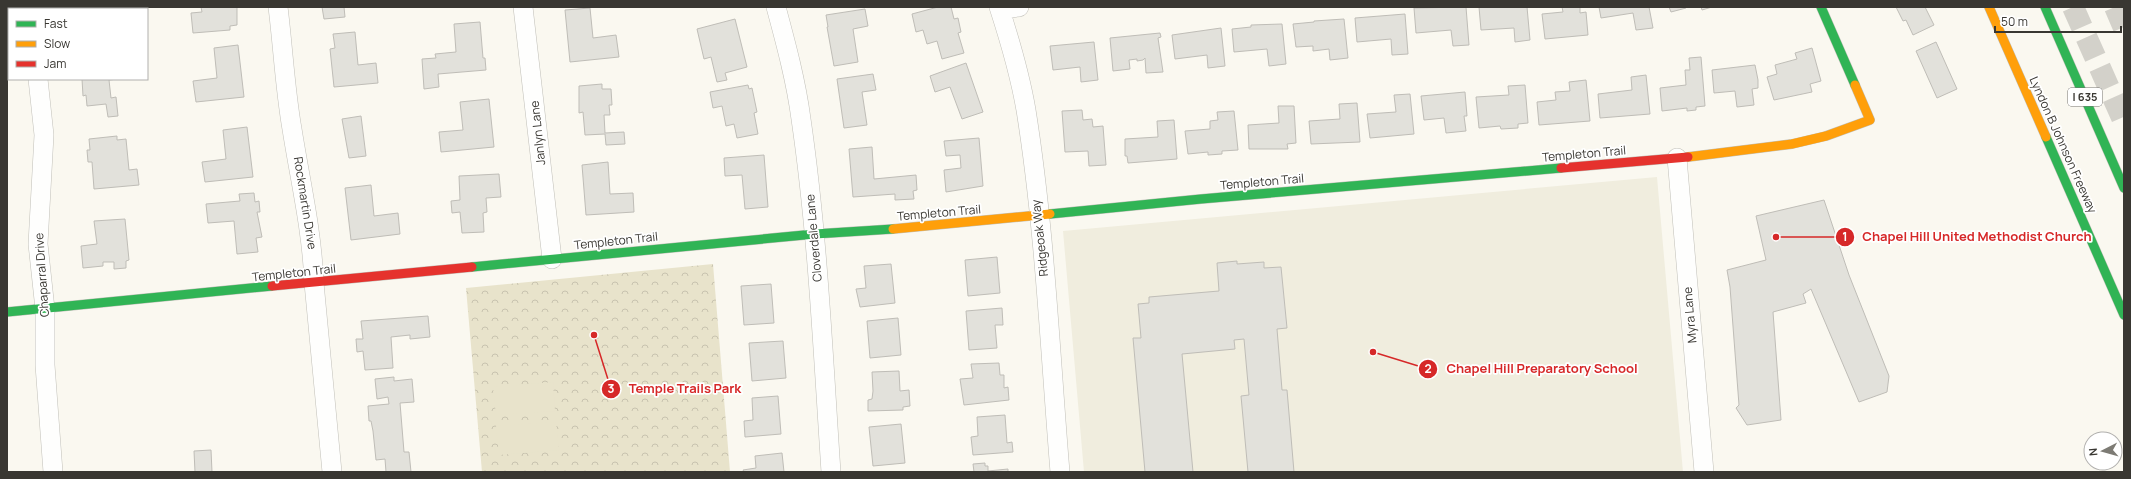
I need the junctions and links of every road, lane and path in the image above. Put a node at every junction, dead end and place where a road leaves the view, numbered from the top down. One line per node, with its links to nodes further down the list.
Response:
1 (278, 7): 15 (street, Rockmartin Drive)
2 (524, 7): 14 (street, Janlyn Lane)
3 (776, 7): 13 (street, Cloverdale Lane)
4 (1019, 7): 8 (street)
5 (1821, 7): 10 (main road, Templeton Trail)
6 (1989, 7): 18 (main road, Lyndon B Johnson Freeway)
7 (2045, 7): 11 (main road, I 635)
8 (1000, 8): 12 (street, Ridgeoak Way)
9 (38, 80): 16 (street, Chaparral Drive)
10 (1677, 158): 12 (main road, Templeton Trail); 23 (street, Myra Lane)
11 (2124, 188)
12 (1038, 215): 13 (main road, Templeton Trail); 22 (street, Ridgeoak Way)
13 (815, 234): 14 (main road, Templeton Trail); 21 (street, Cloverdale Lane)
14 (552, 259): 15 (main road, Templeton Trail)
15 (314, 283): 16 (main road, Templeton Trail); 20 (street, Rockmartin Drive)
16 (45, 309): 17 (main road, Templeton Trail); 19 (street, Chaparral Drive)
17 (7, 312)
18 (2124, 315)
19 (53, 472)
20 (332, 472)
21 (831, 472)
22 (1060, 472)
23 (1704, 472)

